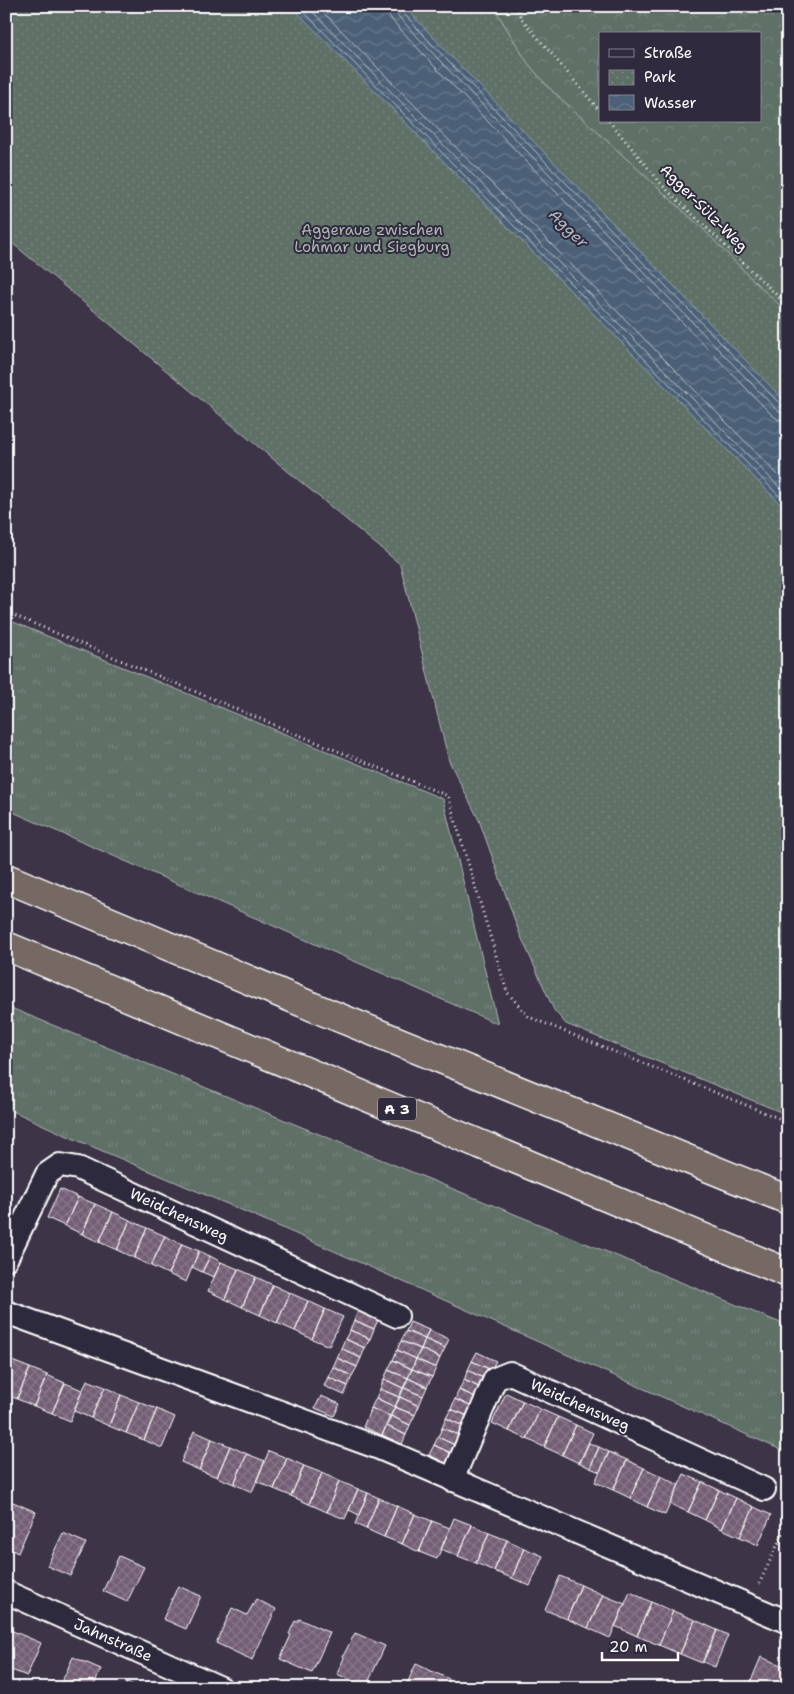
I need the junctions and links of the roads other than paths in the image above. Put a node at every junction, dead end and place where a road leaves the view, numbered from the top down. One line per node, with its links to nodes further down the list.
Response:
1 (6, 878): 3 (highway)
2 (6, 946): 5 (highway, A 3)
3 (788, 1200)
4 (6, 1259): 7 (street, Weidchensweg)
5 (788, 1273)
6 (6, 1312): 8 (street)
7 (397, 1316)
8 (452, 1480): 9 (street, Weidchensweg); 11 (street)
9 (764, 1489)
10 (6, 1592): 12 (street, Jahnstraße)
11 (788, 1622)
12 (221, 1688)

